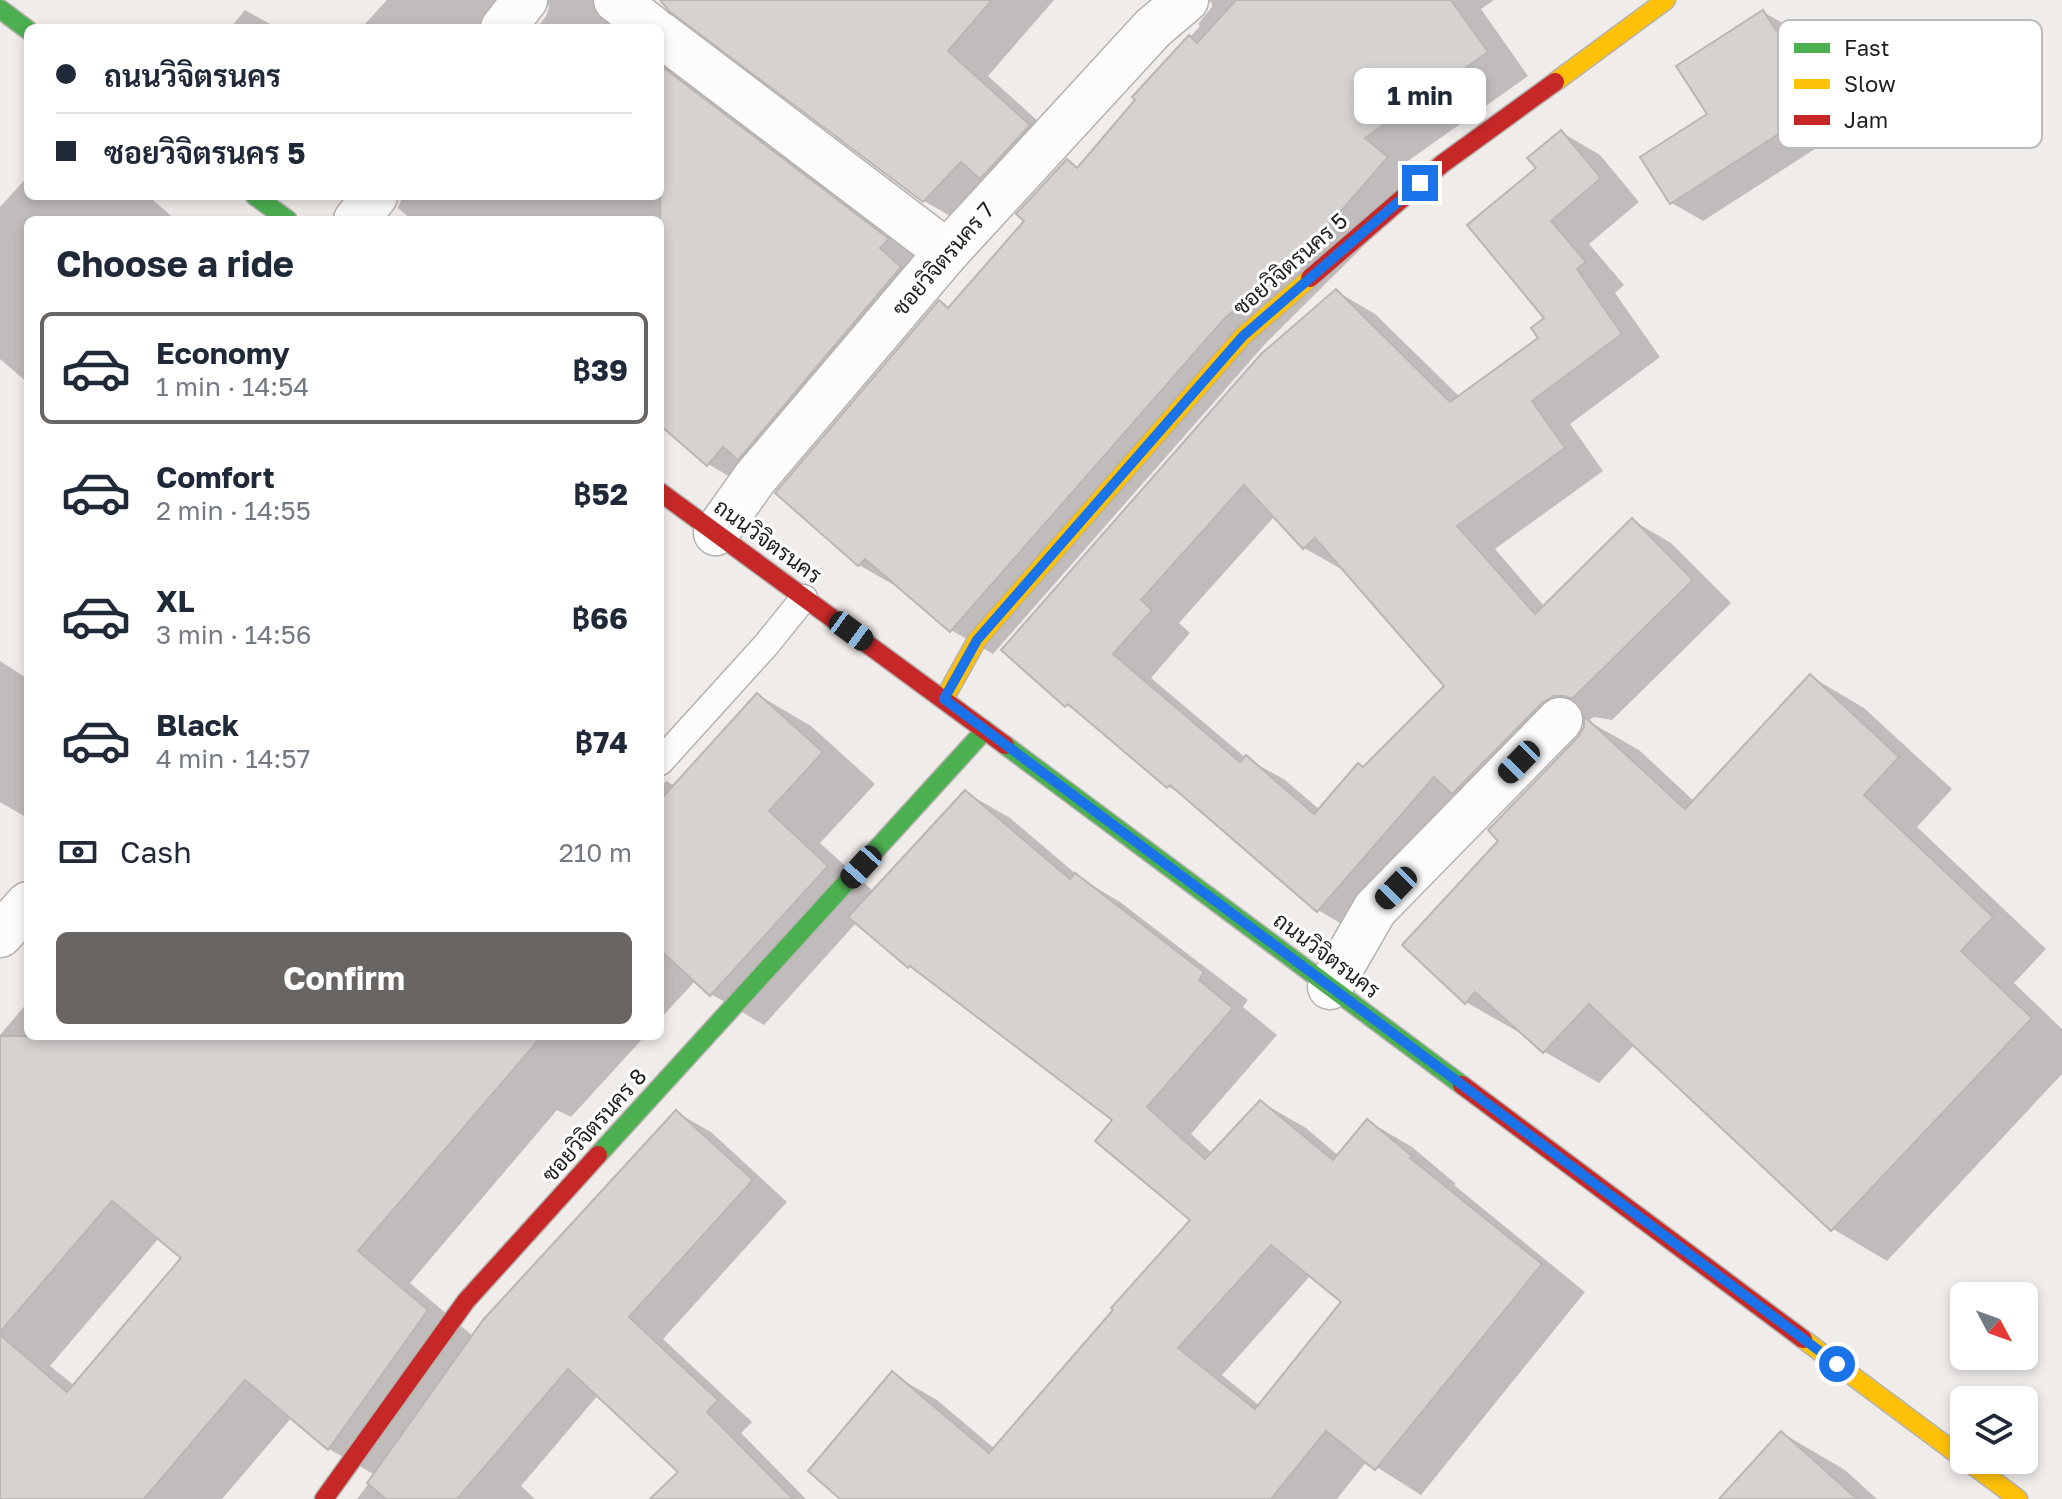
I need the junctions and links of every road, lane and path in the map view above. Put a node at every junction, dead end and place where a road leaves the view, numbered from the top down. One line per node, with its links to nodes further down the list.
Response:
1 (525, 0): 6 (street)
2 (616, 0): 7 (street)
3 (1186, 0): 14 (street, ซอยวิจิตรนคร 7)
4 (1666, 0): 18 (street, ซอยวิจิตรนคร 5)
5 (0, 9): 8 (street)
6 (506, 24)
7 (647, 24)
8 (24, 27)
9 (664, 37): 14 (street)
10 (260, 200): 12 (street)
11 (372, 200): 13 (street)
12 (282, 216)
13 (359, 216)
14 (947, 252): 16 (street, ซอยวิจิตรนคร 7)
15 (664, 495): 16 (street, ถนนวิจิตรนคร)
16 (716, 533): 17 (street, ถนนวิจิตรนคร)
17 (804, 598): 18 (street, ถนนวิจิตรนคร); 21 (lane)
18 (944, 699): 20 (street, ถนนวิจิตรนคร)
19 (1560, 720): 24 (street)
20 (985, 730): 24 (street, ถนนวิจิตรนคร); 27 (street, ซอยวิจิตรนคร 8)
21 (664, 758)
22 (24, 908): 23 (street)
23 (0, 935)
24 (1330, 987): 25 (street, ถนนวิจิตรนคร)
25 (1950, 1448)
26 (1985, 1474): 28 (street, ถนนวิจิตรนคร)
27 (324, 1499)
28 (2018, 1499)

